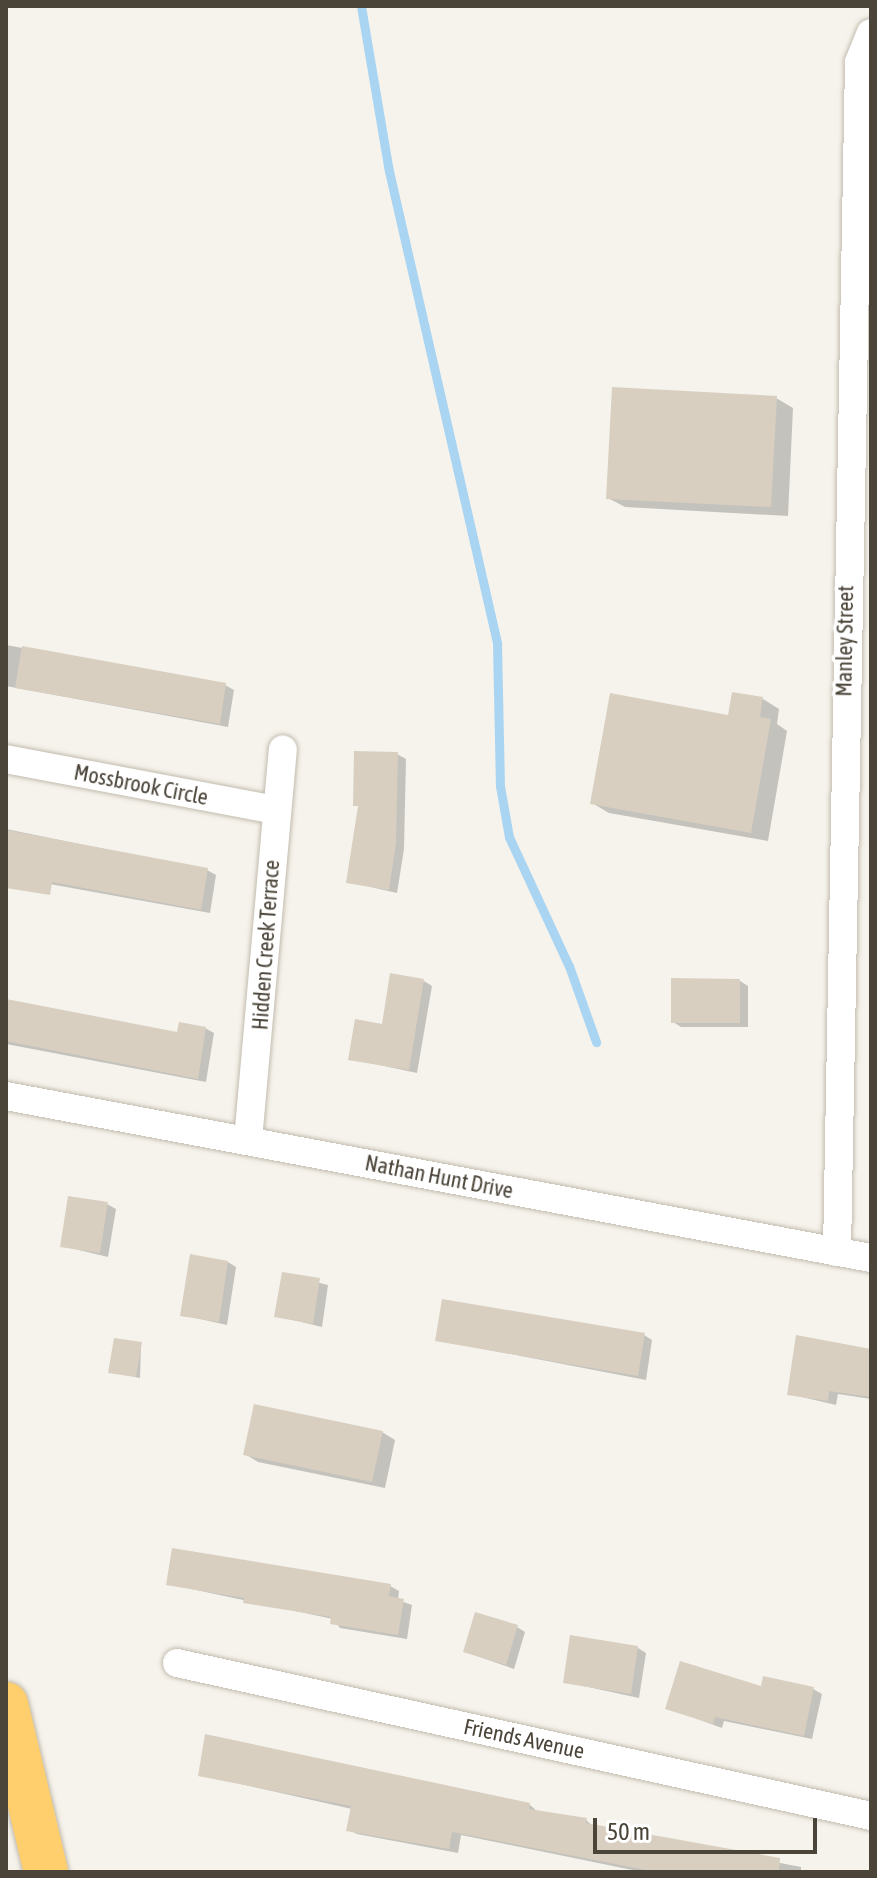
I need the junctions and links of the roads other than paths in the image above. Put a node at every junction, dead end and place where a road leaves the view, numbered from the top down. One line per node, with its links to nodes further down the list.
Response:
1 (871, 33): 7 (street, Manley Street)
2 (283, 750): 4 (street, Hidden Creek Terrace)
3 (6, 759): 4 (street, Mossbrook Circle)
4 (275, 810): 6 (street, Hidden Creek Terrace)
5 (6, 1096): 6 (street, Nathan Hunt Drive)
6 (248, 1140): 7 (street, Nathan Hunt Drive)
7 (837, 1252): 8 (street, Nathan Hunt Drive)
8 (871, 1258)
9 (177, 1663): 11 (street, Friends Avenue)
10 (6, 1704): 12 (highway)
11 (871, 1816)
12 (46, 1872)

